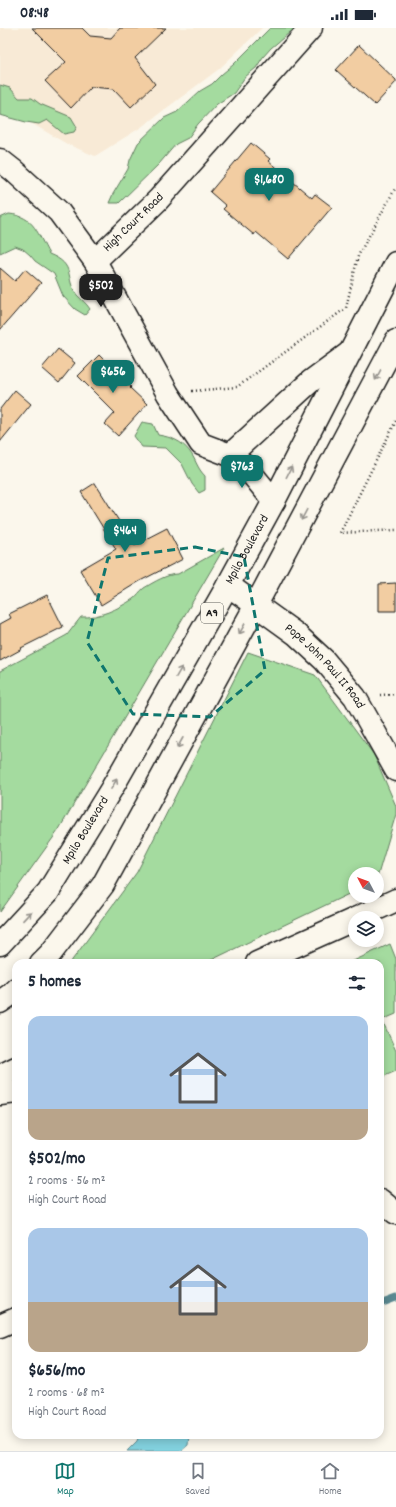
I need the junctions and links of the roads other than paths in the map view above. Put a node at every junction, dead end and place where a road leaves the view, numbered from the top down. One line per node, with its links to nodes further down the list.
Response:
1 (311, 28): 3 (main road, High Court Road)
2 (0, 160): 3 (main road)
3 (94, 261): 7 (main road, High Court Road)
4 (396, 264): 6 (main road, Mpilo Boulevard / A9)
5 (396, 341): 10 (main road, one-way to 10)
6 (349, 353): 7 (main road); 8 (main road, Mpilo Boulevard / A9, one-way to 6)
7 (230, 455): 8 (main road, High Court Road)
8 (274, 501): 9 (main road, Mpilo Boulevard / A9)
9 (228, 585): 10 (main road, Pope John Paul II Road); 15 (main road, Mpilo Boulevard / A9, one-way to 9)
10 (256, 605): 11 (main road, Pope John Paul II Road); 16 (main road, one-way to 16)
11 (396, 770)
12 (396, 900): 13 (main road)
13 (372, 911)
14 (348, 922): 17 (main road)
15 (0, 944)
16 (45, 959)
17 (266, 959)
18 (12, 993): 19 (main road)
19 (0, 1002)
20 (12, 1070): 21 (main road)
21 (0, 1076)
22 (12, 1092): 23 (main road)
23 (0, 1094)
24 (384, 1203): 25 (main road)
25 (396, 1213)
26 (12, 1321): 27 (main road)
27 (0, 1326)

